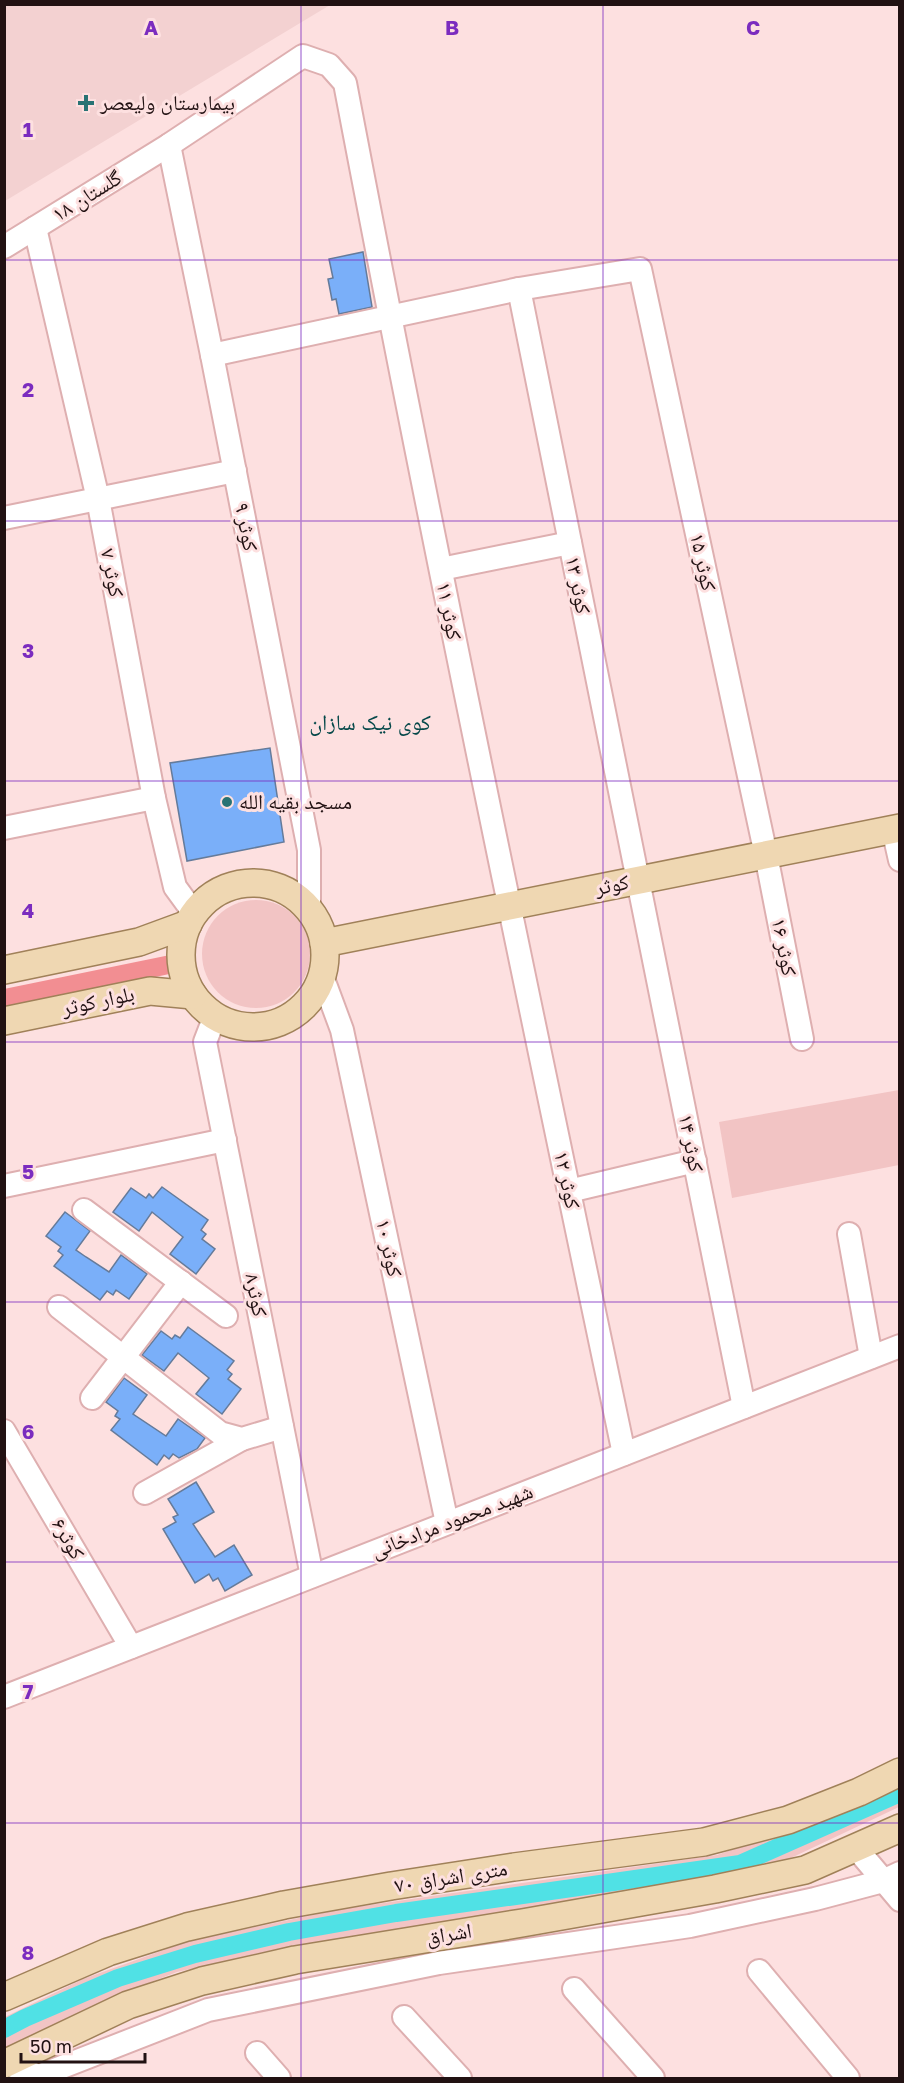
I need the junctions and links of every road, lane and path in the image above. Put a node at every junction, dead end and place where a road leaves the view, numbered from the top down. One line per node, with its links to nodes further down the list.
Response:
1 (169, 145): 2 (street, گلستان ۱۸); 5 (street, گلستان ۱۸); 6 (street, کوثر ۹)
2 (35, 228): 3 (street, گلستان ۱۸); 8 (street, کوثر ۷)
3 (4, 247)
4 (519, 290): 5 (street); 10 (street, کوثر ۱۳); 15 (street, ۱۵ کوثر)
5 (390, 317): 6 (street); 11 (street, کوثر ۱۱)
6 (212, 355): 7 (street, کوثر ۹)
7 (235, 471): 8 (street); 19 (street, کوثر ۹)
8 (98, 499): 9 (street); 12 (street, کوثر ۷)
9 (4, 518)
10 (570, 543): 11 (street); 17 (street, کوثر ۱۳)
11 (441, 569): 18 (street, کوثر ۱۱)
12 (154, 798): 13 (street); 20 (street, کوثر ۷)
13 (4, 828)
14 (896, 828): 15 (main road, کوثر); 16 (street)
15 (766, 855): 17 (main road, کوثر); 27 (street, کوثر ۱۶)
16 (900, 860)
17 (638, 880): 18 (main road, کوثر); 29 (street, کوثر ۱۴)
18 (509, 906): 21 (main road, کوثر); 31 (street, کوثر ۱۲)
19 (309, 910): 20 (main road); 21 (main road)
20 (191, 919): 22 (main road); 24 (main road)
21 (324, 943): 23 (main road)
22 (4, 970)
23 (322, 976): 25 (main road); 47 (street, کوثر ۱۰)
24 (193, 994): 25 (main road); 26 (main road, بلوار کوثر)
25 (215, 1016): 28 (street, کوثر۸)
26 (4, 1021)
27 (802, 1039)
28 (225, 1140): 30 (street); 42 (street, کوثر۸)
29 (695, 1161): 31 (street); 41 (street, کوثر ۱۴)
30 (4, 1186)
31 (569, 1191): 45 (street, کوثر ۱۲)
32 (84, 1210): 34 (street)
33 (849, 1234): 39 (street)
34 (181, 1282): 36 (street); 38 (street)
35 (59, 1307): 38 (street)
36 (226, 1316)
37 (900, 1346): 39 (street, شهید محمود مرادخانی)
38 (123, 1357): 40 (street); 44 (street)
39 (871, 1357): 41 (street, شهید محمود مرادخانی)
40 (92, 1398)
41 (744, 1407): 45 (street, شهید محمود مرادخانی)
42 (282, 1426): 44 (street); 48 (street, کوثر۸)
43 (4, 1431): 49 (street, کوثر۶)
44 (242, 1439): 46 (street)
45 (624, 1454): 47 (street, شهید محمود مرادخانی)
46 (145, 1493)
47 (447, 1523): 48 (street, شهید محمود مرادخانی)
48 (312, 1576): 49 (street, شهید محمود مرادخانی)
49 (131, 1647): 50 (street, شهید محمود مرادخانی)
50 (5, 1696)
51 (900, 1772): 58 (main road, ۷۰ متری اشراق)
52 (900, 1828): 53 (main road, اشراق)
53 (856, 1848): 54 (street); 61 (main road, اشراق)
54 (891, 1877): 55 (street); 61 (street)
55 (900, 1900)
56 (759, 1971): 65 (street)
57 (574, 1989): 64 (street)
58 (4, 1997)
59 (404, 2017): 63 (street)
60 (257, 2053): 62 (street)
61 (5, 2063)
62 (279, 2079)
63 (460, 2079)
64 (653, 2079)
65 (848, 2079)

